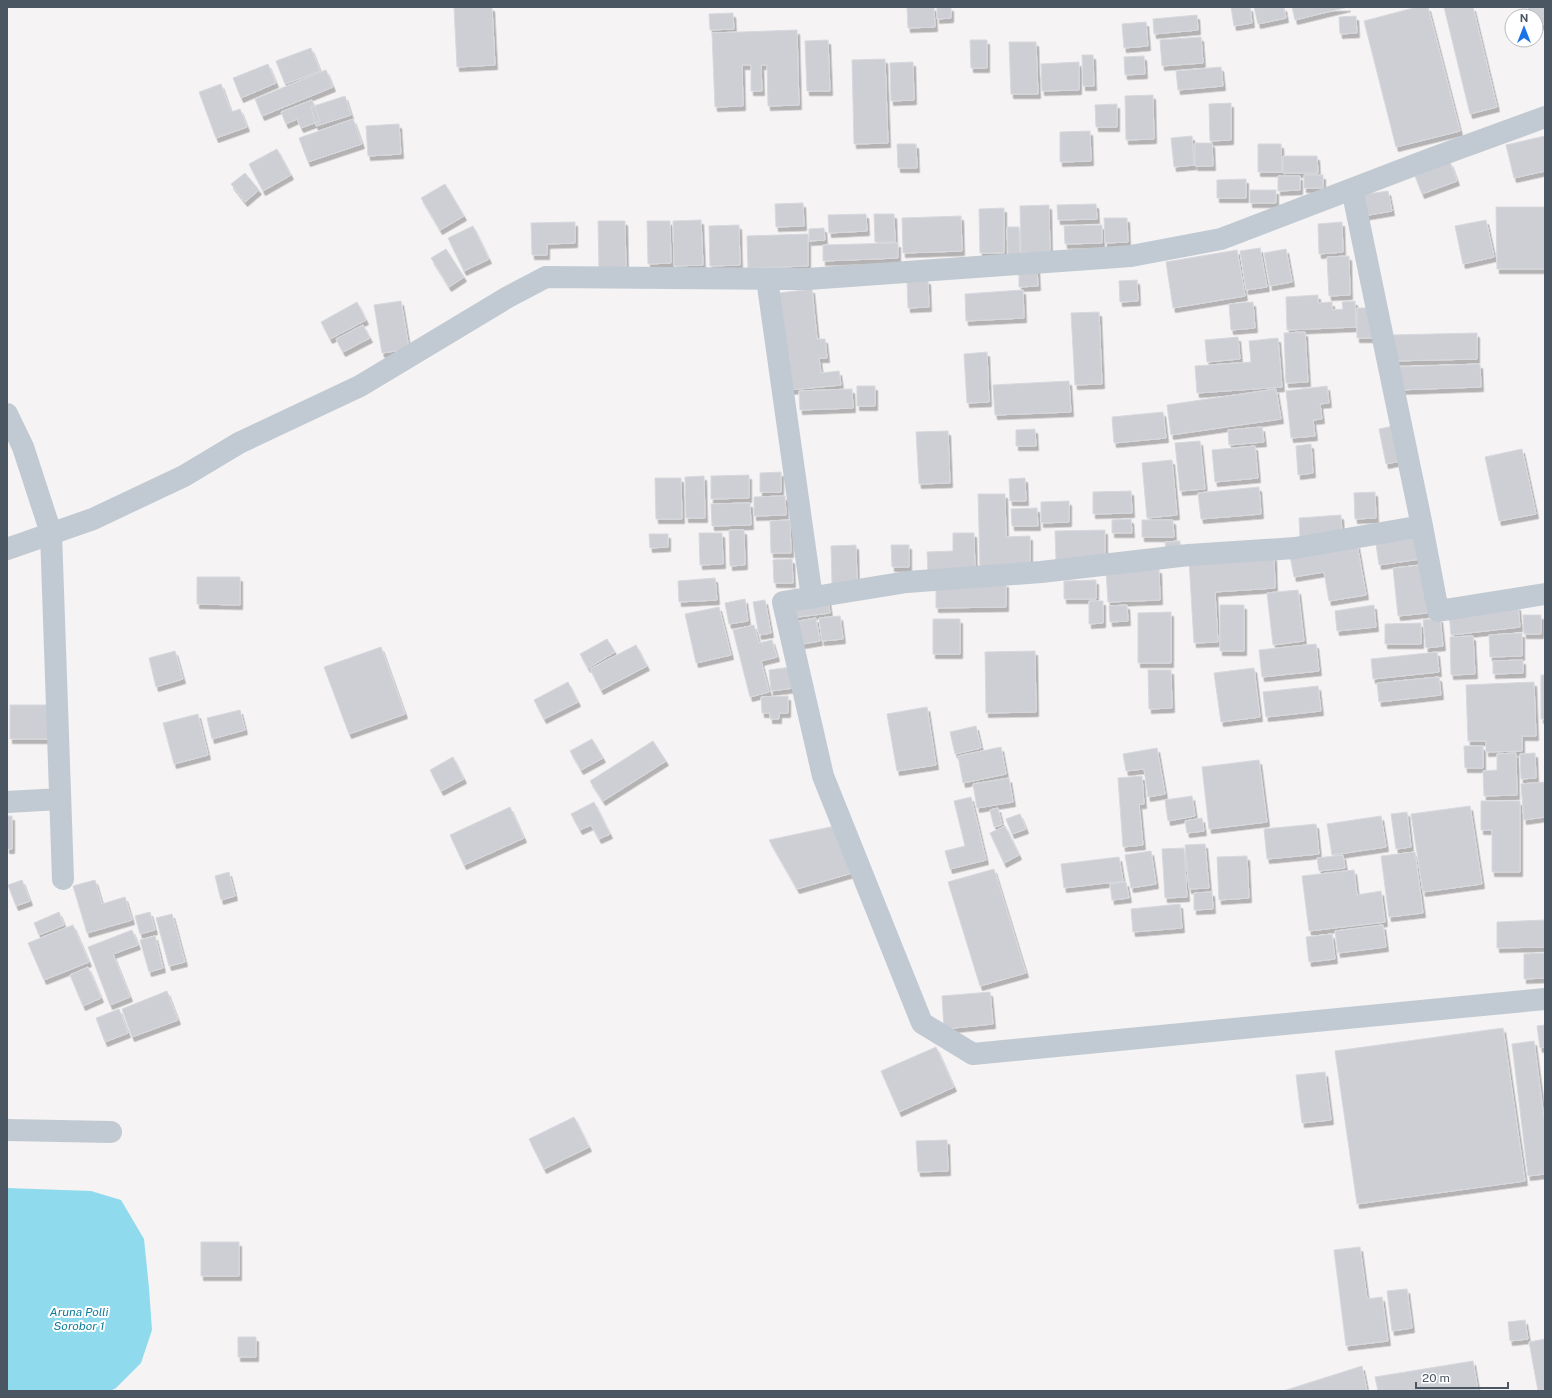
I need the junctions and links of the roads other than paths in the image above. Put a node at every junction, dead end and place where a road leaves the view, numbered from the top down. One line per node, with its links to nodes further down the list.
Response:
1 (1545, 117): 2 (street)
2 (1352, 189): 3 (street); 5 (street)
3 (767, 279): 6 (street); 9 (street)
4 (7, 414): 6 (street)
5 (1422, 526): 8 (street); 9 (street)
6 (51, 533): 7 (street); 10 (street)
7 (7, 549)
8 (1545, 594)
9 (812, 598): 13 (street)
10 (60, 799): 11 (street); 12 (street)
11 (7, 802)
12 (63, 879)
13 (1545, 999)
14 (7, 1130): 15 (street)
15 (111, 1132)

